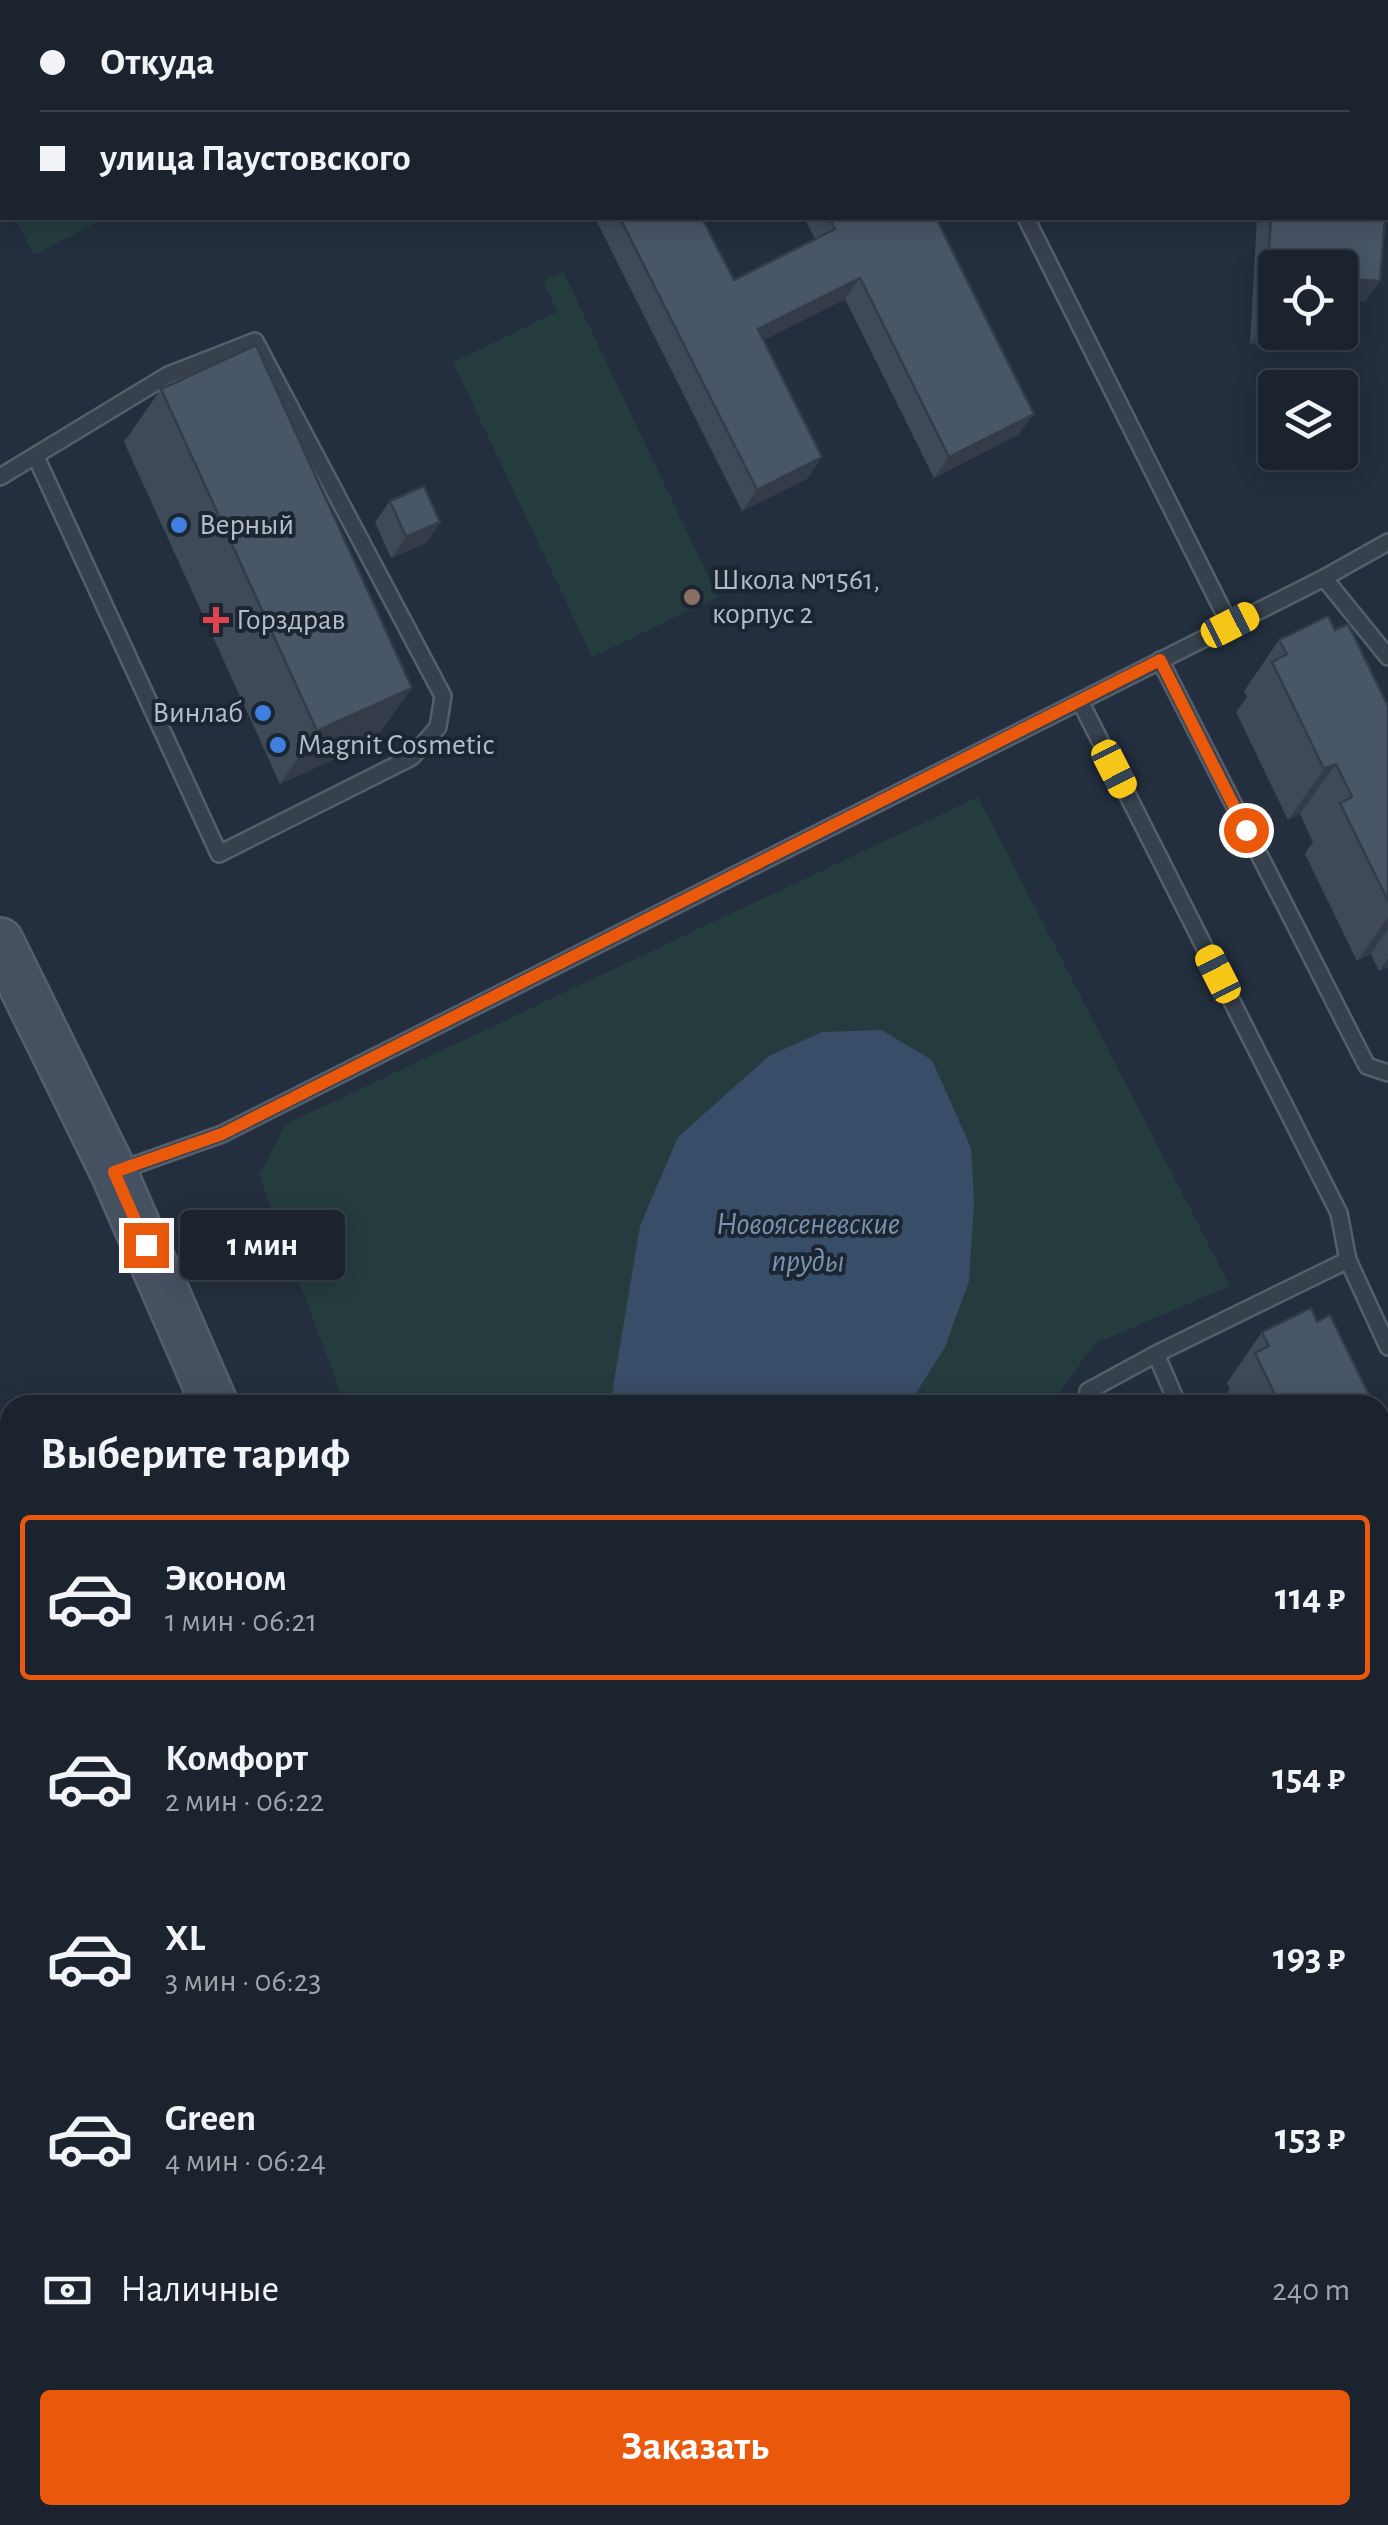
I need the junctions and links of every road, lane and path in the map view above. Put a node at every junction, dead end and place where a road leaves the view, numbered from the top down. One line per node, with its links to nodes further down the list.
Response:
1 (1027, 220): 6 (lane)
2 (36, 457): 2 (lane); 3 (lane)
3 (0, 477)
4 (1388, 542): 5 (lane)
5 (1324, 578): 6 (lane); 7 (lane)
6 (1230, 625): 8 (lane)
7 (1388, 657)
8 (1160, 660): 9 (lane); 11 (lane)
9 (1080, 701): 12 (lane); 13 (lane)
10 (0, 940): 12 (main road)
11 (1388, 1073)
12 (114, 1172): 16 (main road)
13 (1348, 1260): 14 (lane); 15 (lane)
14 (1388, 1347)
15 (1156, 1354): 17 (lane); 18 (lane)
16 (211, 1395)
17 (1090, 1395)
18 (1174, 1395)

